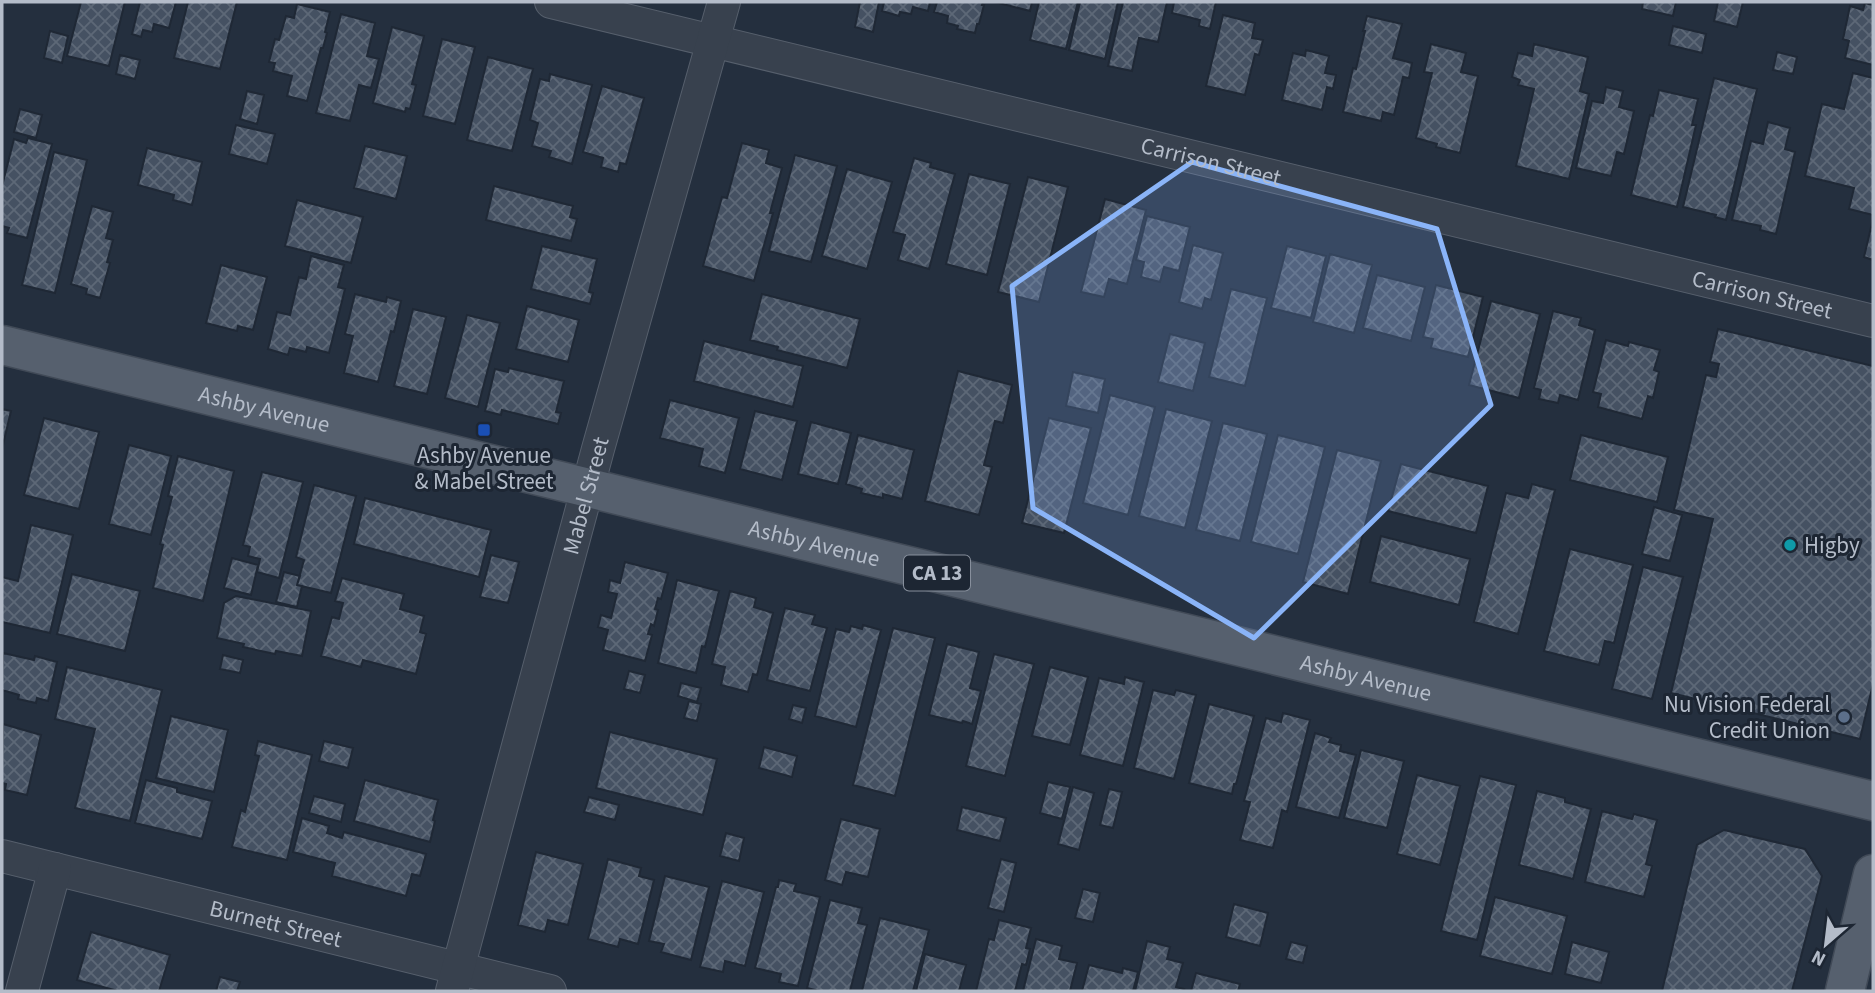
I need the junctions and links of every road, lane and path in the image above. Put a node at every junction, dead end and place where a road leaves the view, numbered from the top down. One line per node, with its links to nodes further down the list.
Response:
1 (551, 2): 3 (street, Carrison Street)
2 (724, 2): 3 (street, Mabel Street)
3 (713, 41): 4 (street, Carrison Street); 6 (street, Mabel Street)
4 (1873, 321)
5 (2, 345): 6 (main road, Ashby Avenue / CA 13)
6 (588, 488): 7 (main road, Ashby Avenue / CA 13); 11 (street, Mabel Street)
7 (1873, 800)
8 (2, 856): 9 (street, Burnett Street)
9 (55, 869): 11 (street, Burnett Street); 12 (street)
10 (1873, 874): 14 (main road)
11 (455, 980): 13 (street, Burnett Street)
12 (22, 991)
13 (550, 991)
14 (1844, 991)

